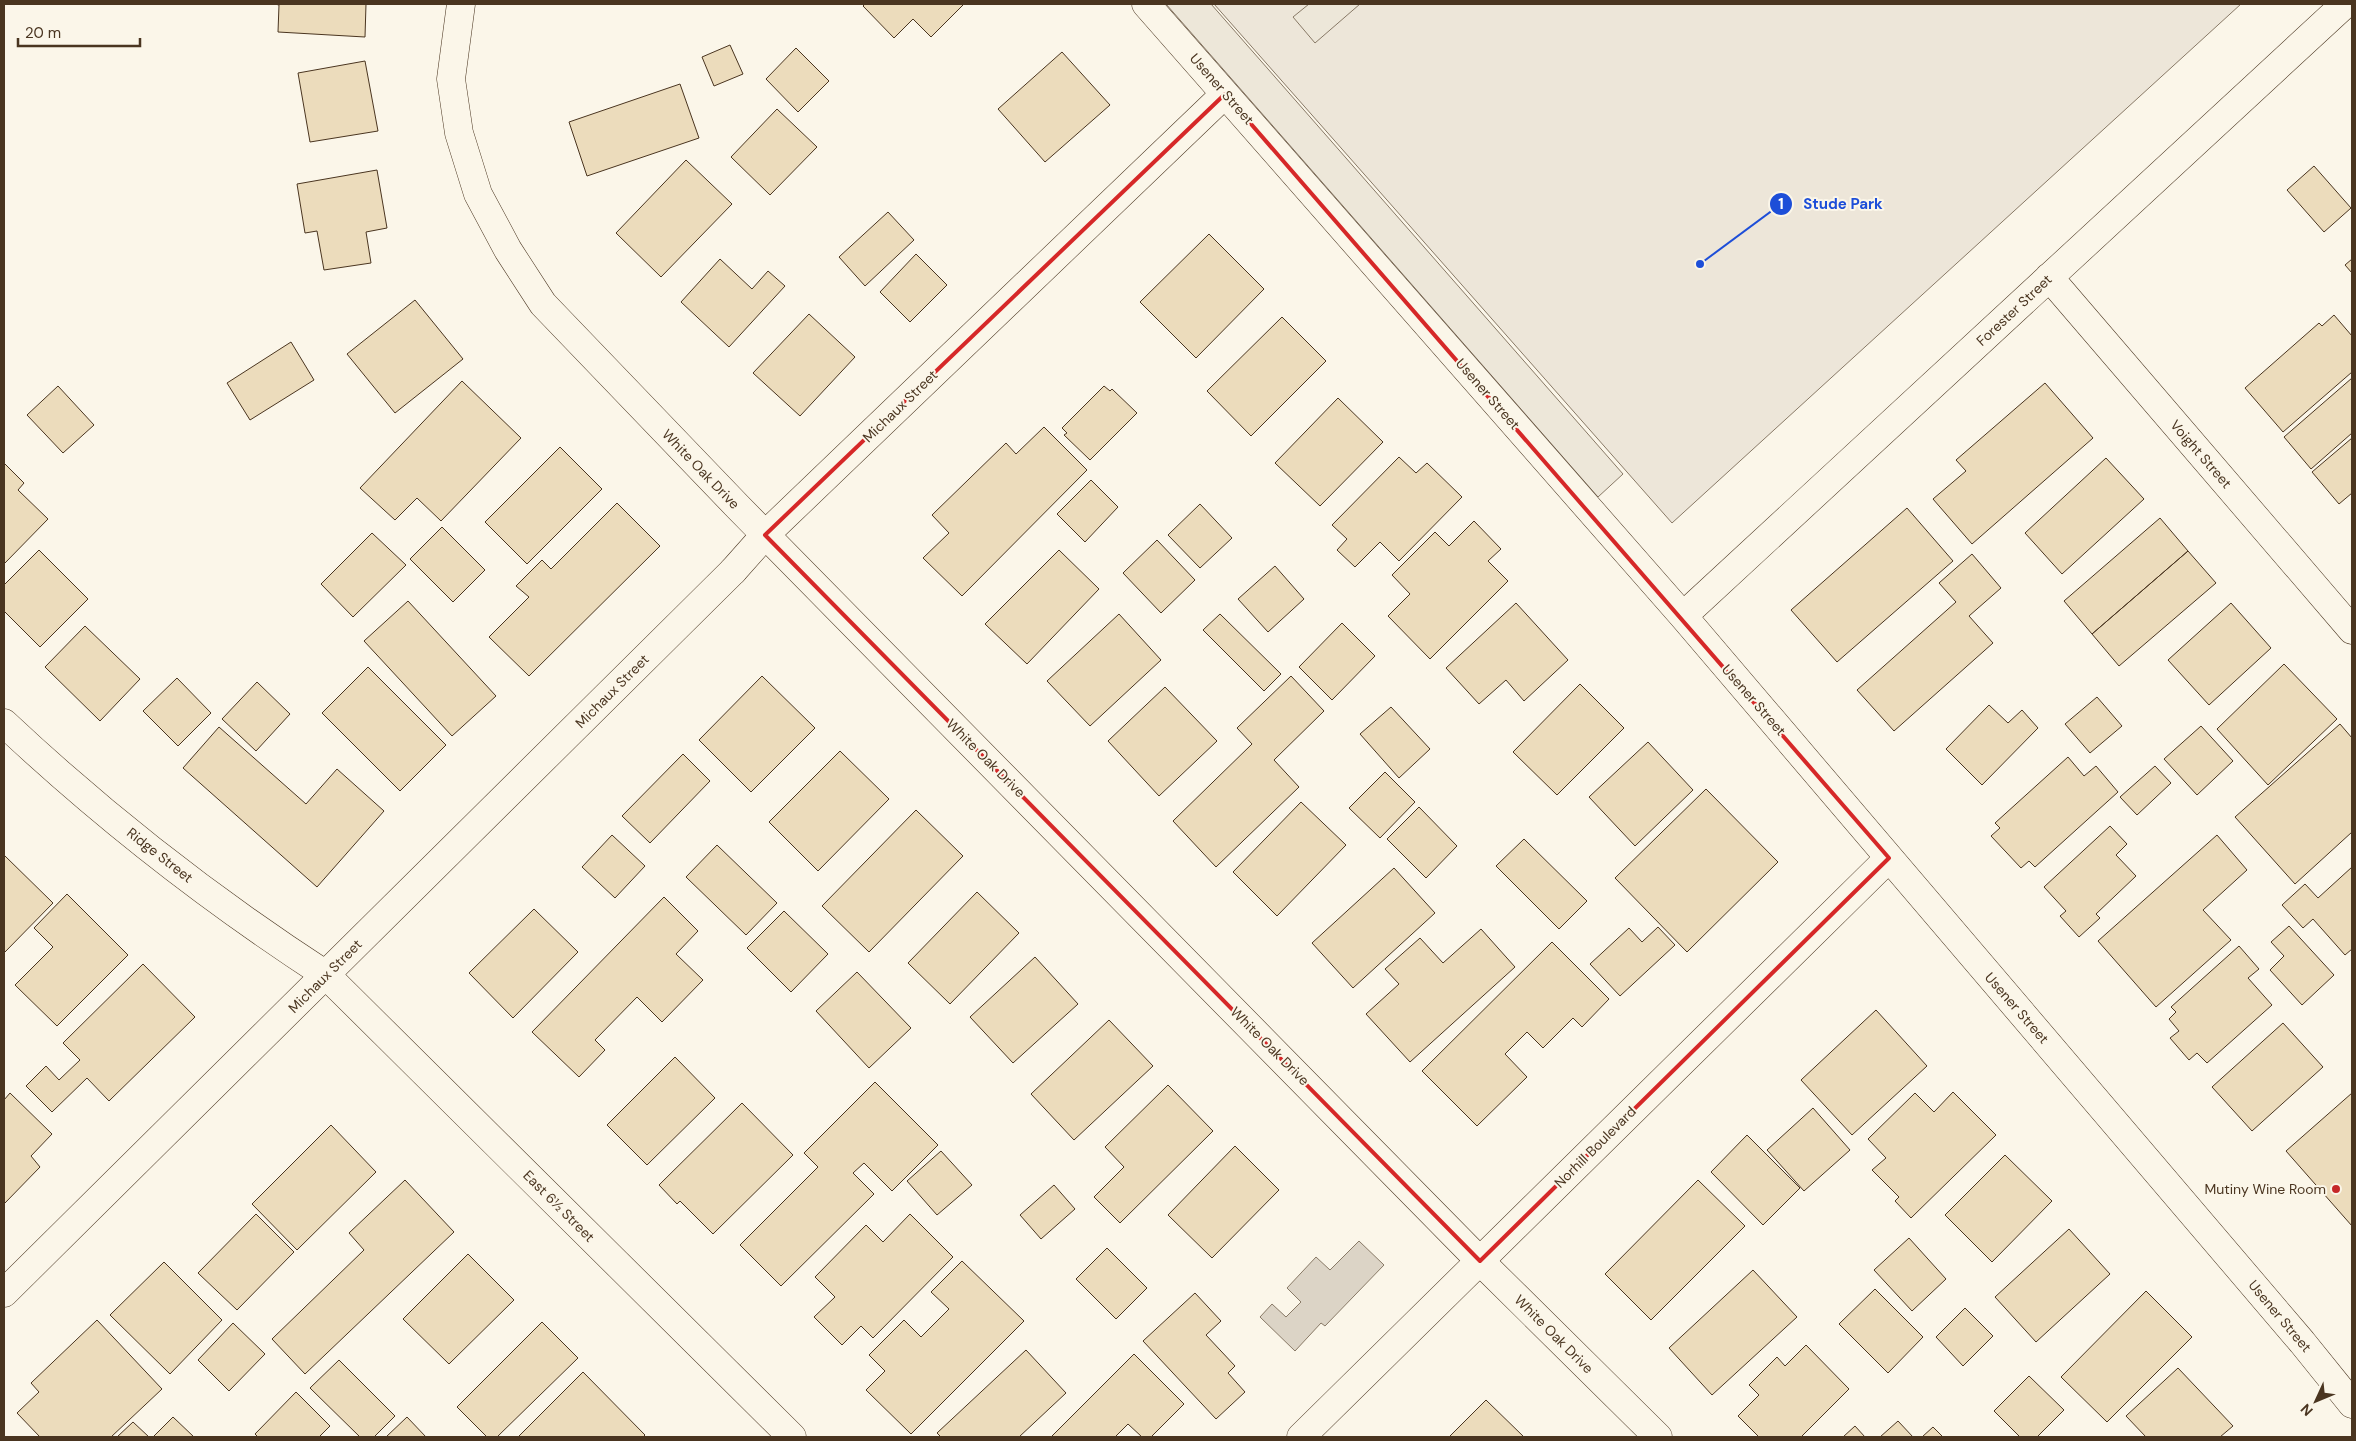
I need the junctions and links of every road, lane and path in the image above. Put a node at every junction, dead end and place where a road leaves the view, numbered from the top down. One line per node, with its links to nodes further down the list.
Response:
1 (461, 4): 6 (street, White Oak Drive)
2 (1146, 4): 4 (street, Usener Street)
3 (2345, 4): 5 (street, Forester Street)
4 (1226, 94): 6 (street, Michaux Street); 7 (street, Usener Street)
5 (2049, 277): 7 (street, Forester Street); 8 (street, Voight Street)
6 (765, 535): 11 (street, Michaux Street); 12 (street, White Oak Drive)
7 (1683, 616): 10 (street, Usener Street)
8 (2352, 630)
9 (4, 723): 11 (street, Ridge Street)
10 (1888, 858): 12 (street, Norhill Boulevard); 14 (street, Usener Street)
11 (326, 975): 13 (street, Michaux Street); 15 (street, East 6½ Street)
12 (1480, 1261): 16 (street, Norhill Boulevard); 17 (street, White Oak Drive)
13 (4, 1293)
14 (2352, 1404)
15 (792, 1437)
16 (1301, 1437)
17 (1658, 1437)

